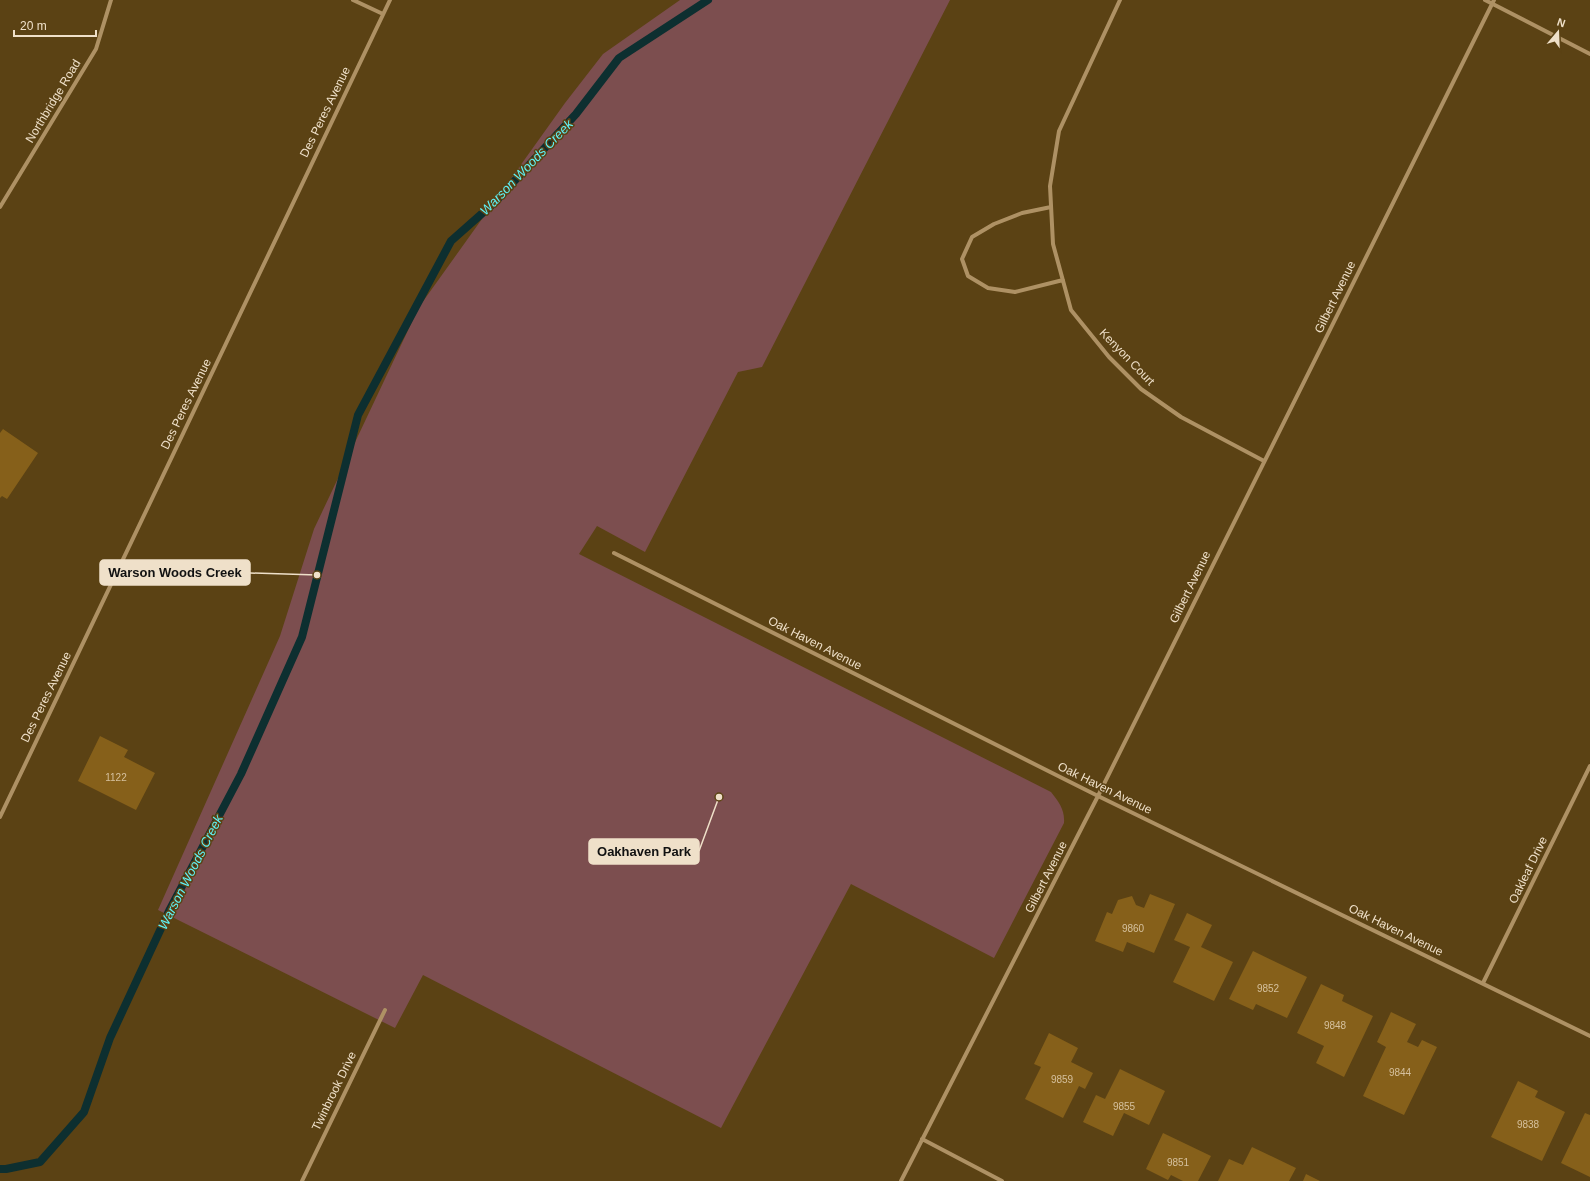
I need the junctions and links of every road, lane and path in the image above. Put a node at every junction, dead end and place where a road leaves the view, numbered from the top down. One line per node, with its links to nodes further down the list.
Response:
1 (111, 0): 9 (street, Northbridge Road)
2 (353, 0): 7 (street)
3 (390, 0): 7 (street, Des Peres Avenue)
4 (1120, 0): 10 (street, Kenyon Court)
5 (1485, 0): 6 (street)
6 (1493, 2): 8 (street); 12 (street, Gilbert Avenue)
7 (383, 14): 16 (street, Des Peres Avenue)
8 (1590, 54)
9 (0, 207)
10 (1051, 207): 11 (street, Kenyon Court); 11 (street)
11 (1063, 280): 12 (street, Kenyon Court)
12 (1264, 461): 15 (street, Gilbert Avenue)
13 (614, 553): 15 (street, Oak Haven Avenue)
14 (1590, 766): 17 (street, Oakleaf Drive)
15 (1098, 796): 17 (street, Oak Haven Avenue); 20 (street, Gilbert Avenue)
16 (0, 817)
17 (1483, 983): 19 (street, Oak Haven Avenue)
18 (385, 1010): 21 (street, Twinbrook Drive)
19 (1590, 1036)
20 (922, 1139): 22 (street, Gilbert Avenue); 23 (street)
21 (302, 1181)
22 (901, 1181)
23 (1002, 1181)

